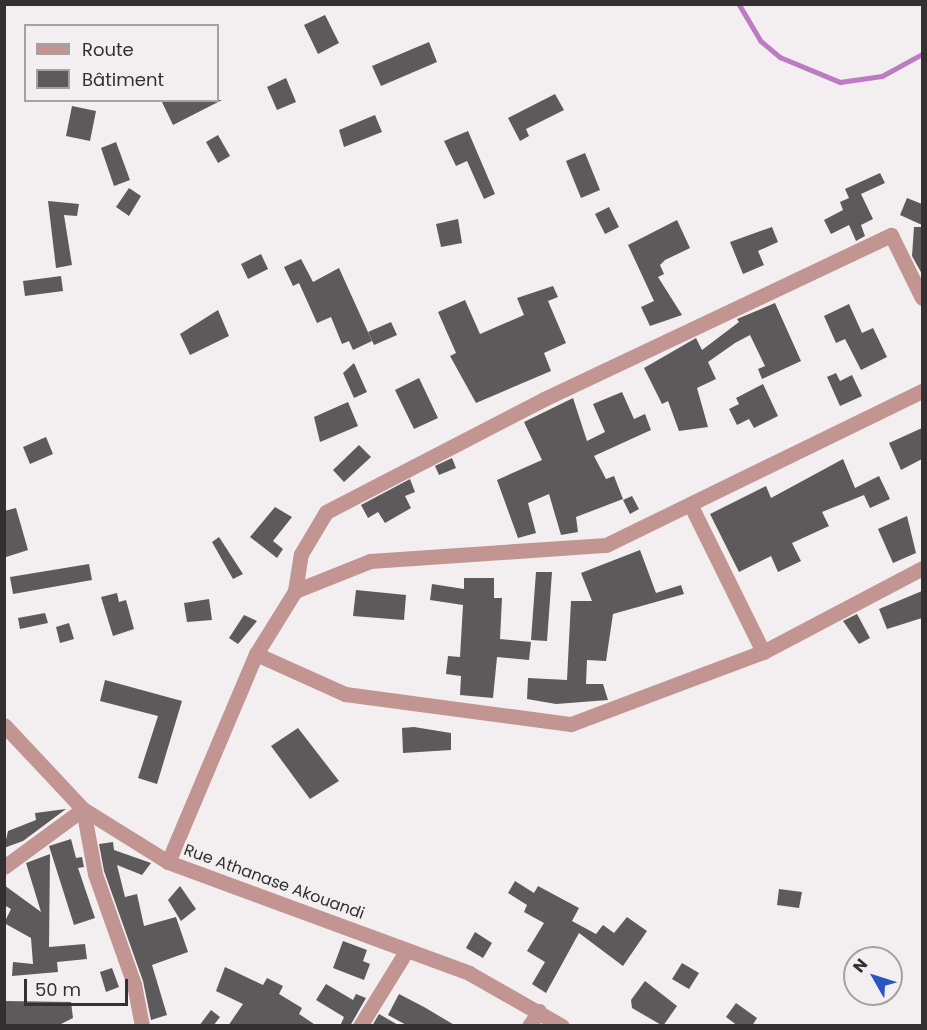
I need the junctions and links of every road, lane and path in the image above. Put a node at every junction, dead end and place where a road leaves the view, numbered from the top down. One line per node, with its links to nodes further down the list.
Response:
1 (922, 298): 5 (street)
2 (922, 391): 3 (street)
3 (691, 506): 5 (street); 6 (street)
4 (922, 568): 6 (street)
5 (295, 591): 7 (street)
6 (763, 652): 7 (street)
7 (256, 654): 10 (street)
8 (4, 725): 9 (street, Rue Athanase Akouandi)
9 (83, 809): 10 (street, Rue Athanase Akouandi); 11 (street); 14 (street)
10 (168, 862): 12 (street, Rue Athanase Akouandi)
11 (4, 867)
12 (407, 950): 13 (street, Rue Athanase Akouandi); 15 (street)
13 (538, 1011): 16 (street); 17 (street, Rue Athanase Akouandi)
14 (142, 1026)
15 (360, 1026)
16 (529, 1026)
17 (562, 1026)

